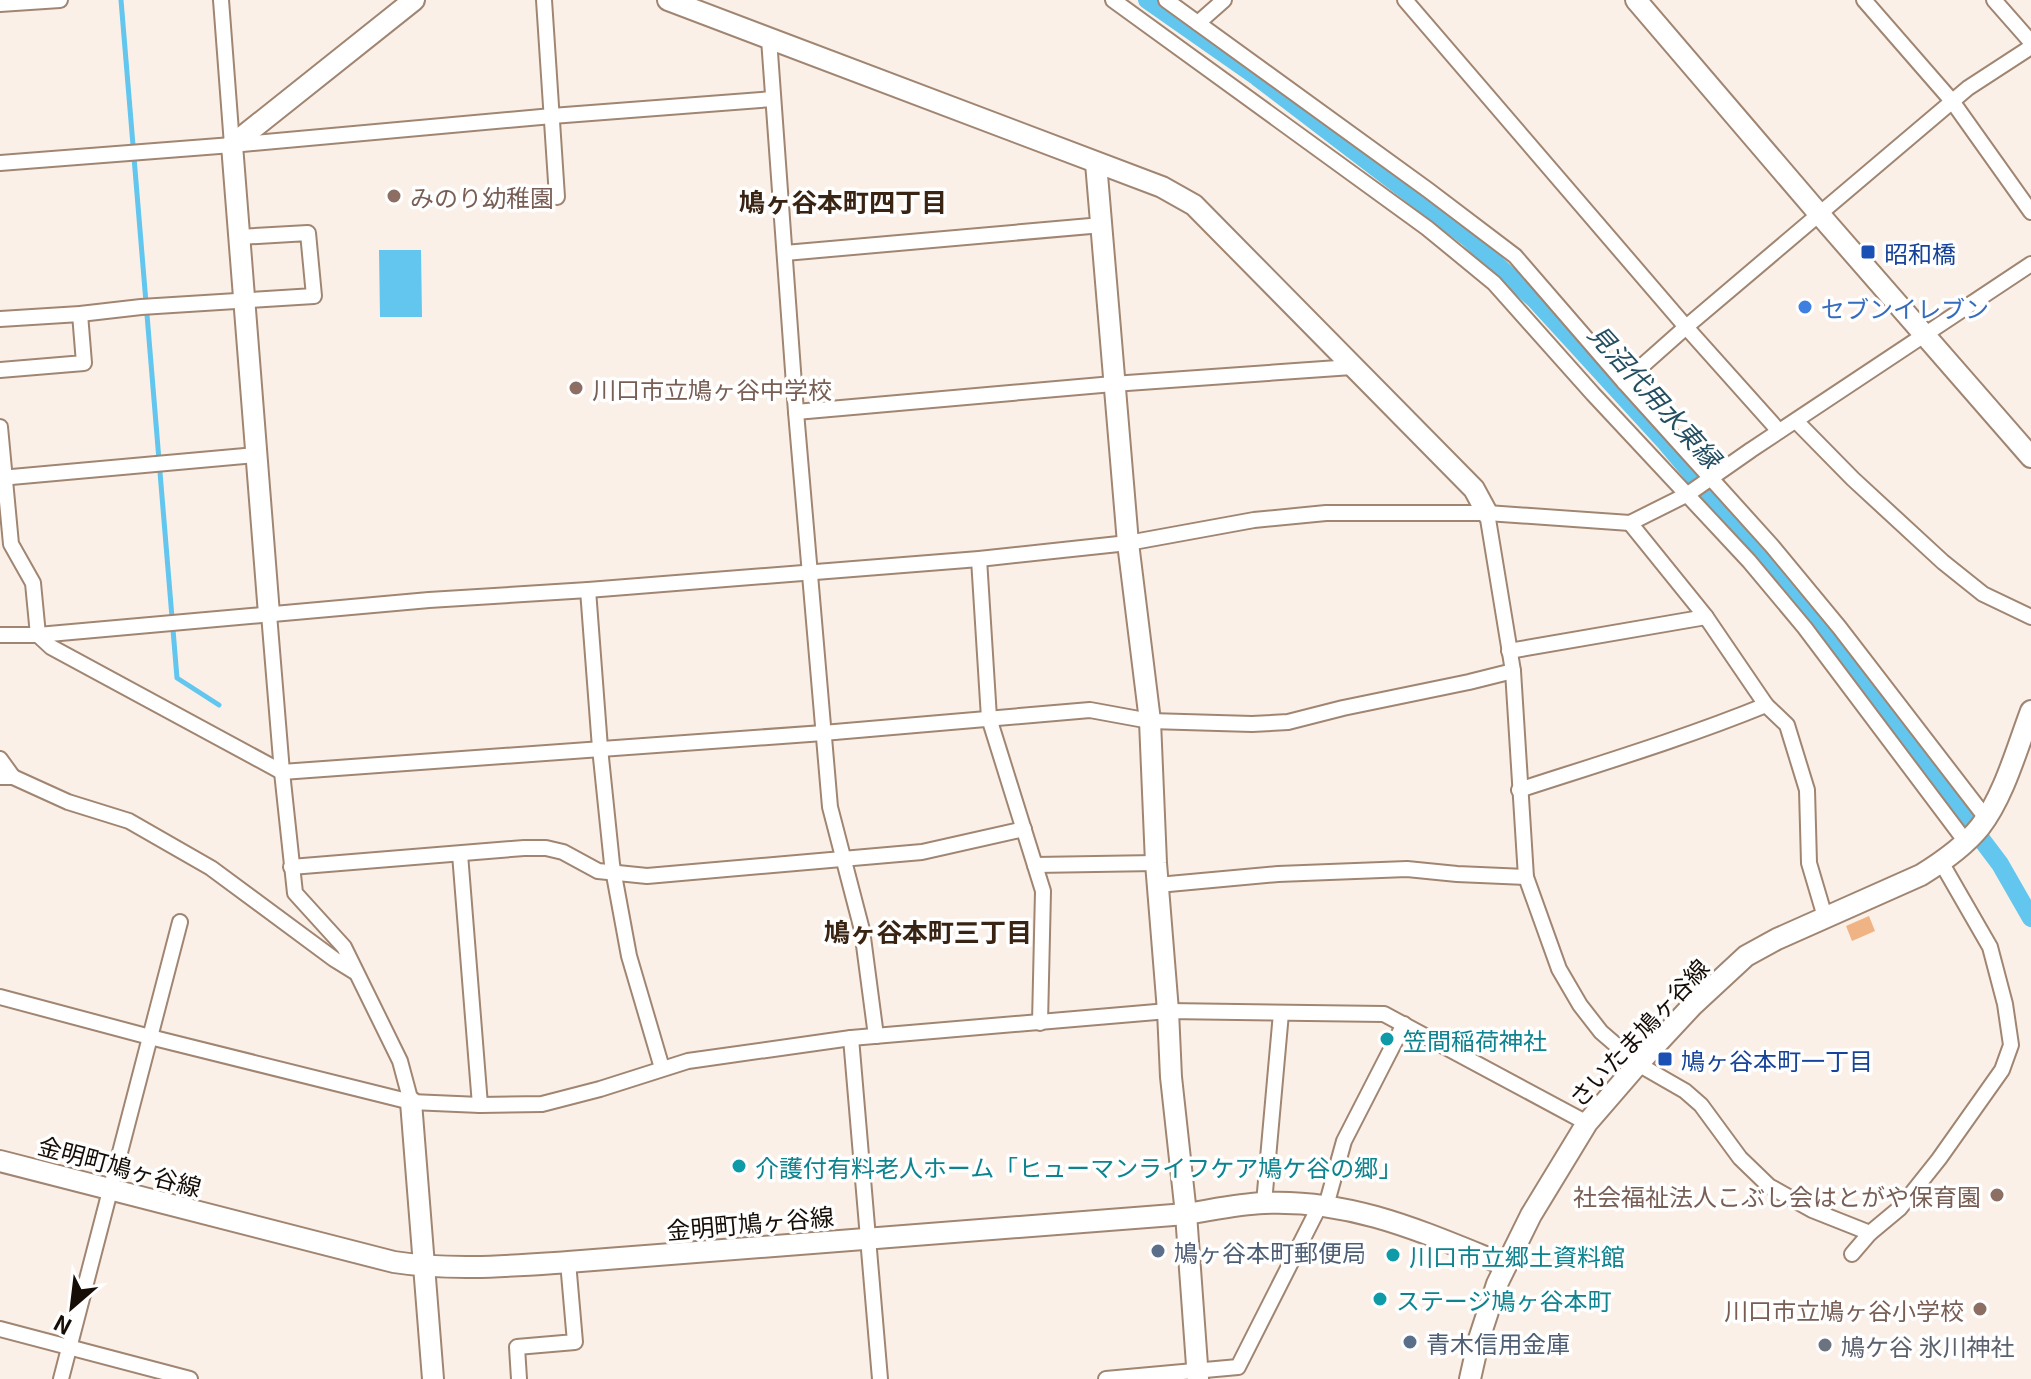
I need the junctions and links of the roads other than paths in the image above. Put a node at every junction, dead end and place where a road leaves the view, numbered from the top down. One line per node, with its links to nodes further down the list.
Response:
1 (60, 0): 13 (street)
2 (221, 0): 20 (street)
3 (414, 0): 20 (street)
4 (544, 0): 19 (street)
5 (668, 0): 15 (street)
6 (1113, 0): 47 (street)
7 (1166, 0): 14 (street)
8 (1224, 0): 14 (street)
9 (1405, 0): 33 (street)
10 (1636, 0): 25 (street)
11 (1864, 0): 18 (street)
12 (1994, 0): 16 (street)
13 (1, 4)
14 (1198, 23): 37 (street)
15 (769, 39): 17 (street); 22 (street)
16 (2031, 44): 18 (street)
17 (773, 99): 19 (street); 28 (street)
18 (1952, 101): 24 (street); 25 (street)
19 (552, 116): 20 (street); 23 (street)
20 (232, 145): 21 (street); 27 (street)
21 (0, 163)
22 (1096, 163): 26 (street); 35 (street)
23 (557, 197)
24 (2031, 212)
25 (1820, 215): 33 (street); 34 (street)
26 (1102, 225): 28 (street); 38 (street)
27 (239, 237): 30 (street); 30 (street)
28 (785, 253): 39 (street)
29 (2031, 264): 34 (street)
30 (245, 300): 31 (street); 43 (street)
31 (80, 314): 32 (street); 36 (street)
32 (0, 319)
33 (1686, 327): 37 (street); 42 (street)
34 (1924, 335): 40 (street); 44 (street)
35 (1352, 367): 38 (street); 48 (street)
36 (0, 370)
37 (1624, 382): 46 (street)
38 (1113, 384): 39 (street); 50 (street)
39 (796, 412): 52 (street)
40 (1796, 421): 42 (street); 56 (street)
41 (0, 427): 45 (street)
42 (1779, 431): 46 (street)
43 (256, 455): 45 (street); 54 (street)
44 (2031, 457)
45 (2, 478): 58 (street)
46 (1710, 478): 47 (street); 72 (street)
47 (1688, 494): 49 (street); 72 (street)
48 (1487, 513): 49 (street); 50 (street); 59 (street)
49 (1630, 523): 55 (street)
50 (1128, 543): 51 (street); 64 (street)
51 (979, 559): 52 (street); 63 (street)
52 (809, 571): 53 (street); 65 (street)
53 (588, 590): 54 (street); 66 (street)
54 (269, 614): 58 (street); 68 (street)
55 (1706, 617): 59 (street); 61 (street)
56 (2031, 617)
57 (0, 635): 58 (street)
58 (38, 635): 68 (street)
59 (1509, 651): 60 (street)
60 (1513, 671): 64 (street); 70 (street)
61 (1766, 705): 70 (street); 82 (street)
62 (2031, 711): 72 (street, さいたま鳩ヶ谷線)
63 (989, 718): 64 (street); 65 (street); 71 (street)
64 (1150, 721): 76 (street)
65 (823, 733): 66 (street); 74 (street)
66 (600, 748): 68 (street); 79 (street)
67 (0, 759): 69 (street)
68 (282, 772): 78 (street)
69 (6, 777): 84 (street)
70 (1519, 790): 80 (street)
71 (1024, 829): 74 (street); 77 (street)
72 (1976, 831): 75 (street, さいたま鳩ヶ谷線)
73 (460, 854): 78 (street); 79 (street); 96 (street)
74 (843, 860): 79 (street); 90 (street)
75 (1941, 862): 82 (street, さいたま鳩ヶ谷線); 103 (street)
76 (1156, 863): 77 (street); 81 (street)
77 (1035, 865): 88 (street)
78 (291, 867): 84 (street)
79 (614, 873): 94 (street)
80 (1526, 877): 81 (street); 93 (street)
81 (1158, 885): 86 (street)
82 (1825, 917): 93 (street, さいたま鳩ヶ谷線)
83 (180, 922): 91 (street)
84 (355, 973): 95 (street)
85 (0, 997): 91 (street)
86 (1168, 1011): 87 (street); 88 (street); 102 (street)
87 (1281, 1013): 89 (street); 100 (street)
88 (1040, 1023): 90 (street)
89 (1404, 1024): 97 (street); 101 (street)
90 (876, 1036): 92 (street)
91 (150, 1037): 95 (street); 99 (street)
92 (851, 1038): 94 (street); 104 (street)
93 (1638, 1064): 97 (street, さいたま鳩ヶ谷線); 103 (street)
94 (662, 1068): 96 (street)
95 (411, 1102): 96 (street); 108 (street)
96 (480, 1105)
97 (1587, 1123): 107 (street, さいたま鳩ヶ谷線)
98 (0, 1161): 99 (street, 金明町鳩ヶ谷線)
99 (111, 1190): 108 (street, 金明町鳩ヶ谷線); 110 (street)
100 (1264, 1203): 101 (street, 金明町鳩ヶ谷線); 102 (street, 金明町鳩ヶ谷線)
101 (1323, 1205): 107 (street, 金明町鳩ヶ谷線); 111 (street)
102 (1186, 1214): 104 (street, 金明町鳩ヶ谷線); 111 (street)
103 (1870, 1233): 105 (street)
104 (868, 1238): 106 (street, 金明町鳩ヶ谷線); 116 (street)
105 (1852, 1254)
106 (568, 1262): 108 (street, 金明町鳩ヶ谷線); 115 (street)
107 (1505, 1265): 118 (street, さいたま鳩ヶ谷線)
108 (423, 1266): 114 (street)
109 (0, 1329): 110 (street)
110 (70, 1347): 112 (street); 113 (street)
111 (1198, 1375): 117 (street)
112 (61, 1379)
113 (190, 1379)
114 (433, 1379)
115 (519, 1379)
116 (880, 1379)
117 (1106, 1379)
118 (1470, 1379)

